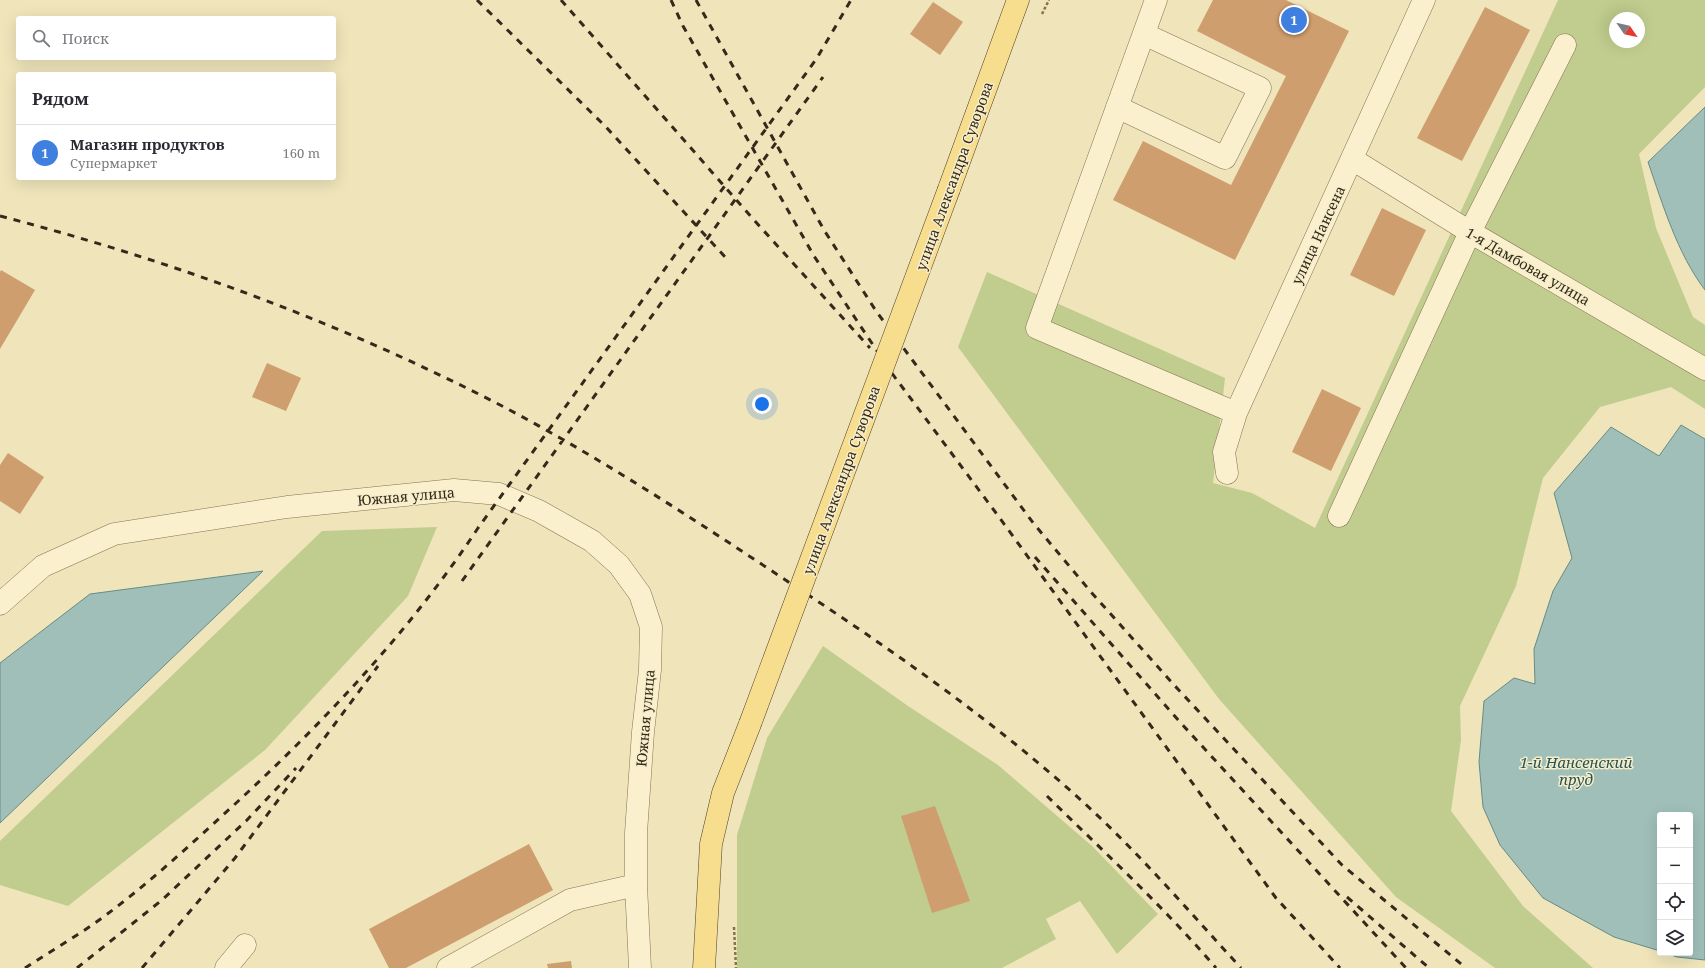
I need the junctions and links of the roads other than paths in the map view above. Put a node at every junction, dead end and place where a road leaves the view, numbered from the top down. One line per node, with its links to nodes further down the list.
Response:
1 (1018, 0): 19 (main road, улица Александра Суворова, bridge)
2 (1156, 0): 4 (street)
3 (1424, 0): 7 (street, улица Нансена)
4 (1144, 34): 6 (street); 6 (street)
5 (1565, 45): 8 (street)
6 (1117, 107): 10 (street)
7 (1352, 159): 8 (street, 1-я Дамбовая улица); 10 (street, улица Нансена)
8 (1470, 232): 9 (street, 1-я Дамбовая улица); 12 (street)
9 (1705, 369)
10 (1236, 413): 11 (street, улица Нансена)
11 (1227, 473)
12 (1339, 516)
13 (0, 604): 14 (street, Южная улица)
14 (636, 886): 17 (street); 18 (street, Южная улица)
15 (245, 945): 16 (street)
16 (226, 968)
17 (448, 968)
18 (640, 968)
19 (704, 968)

